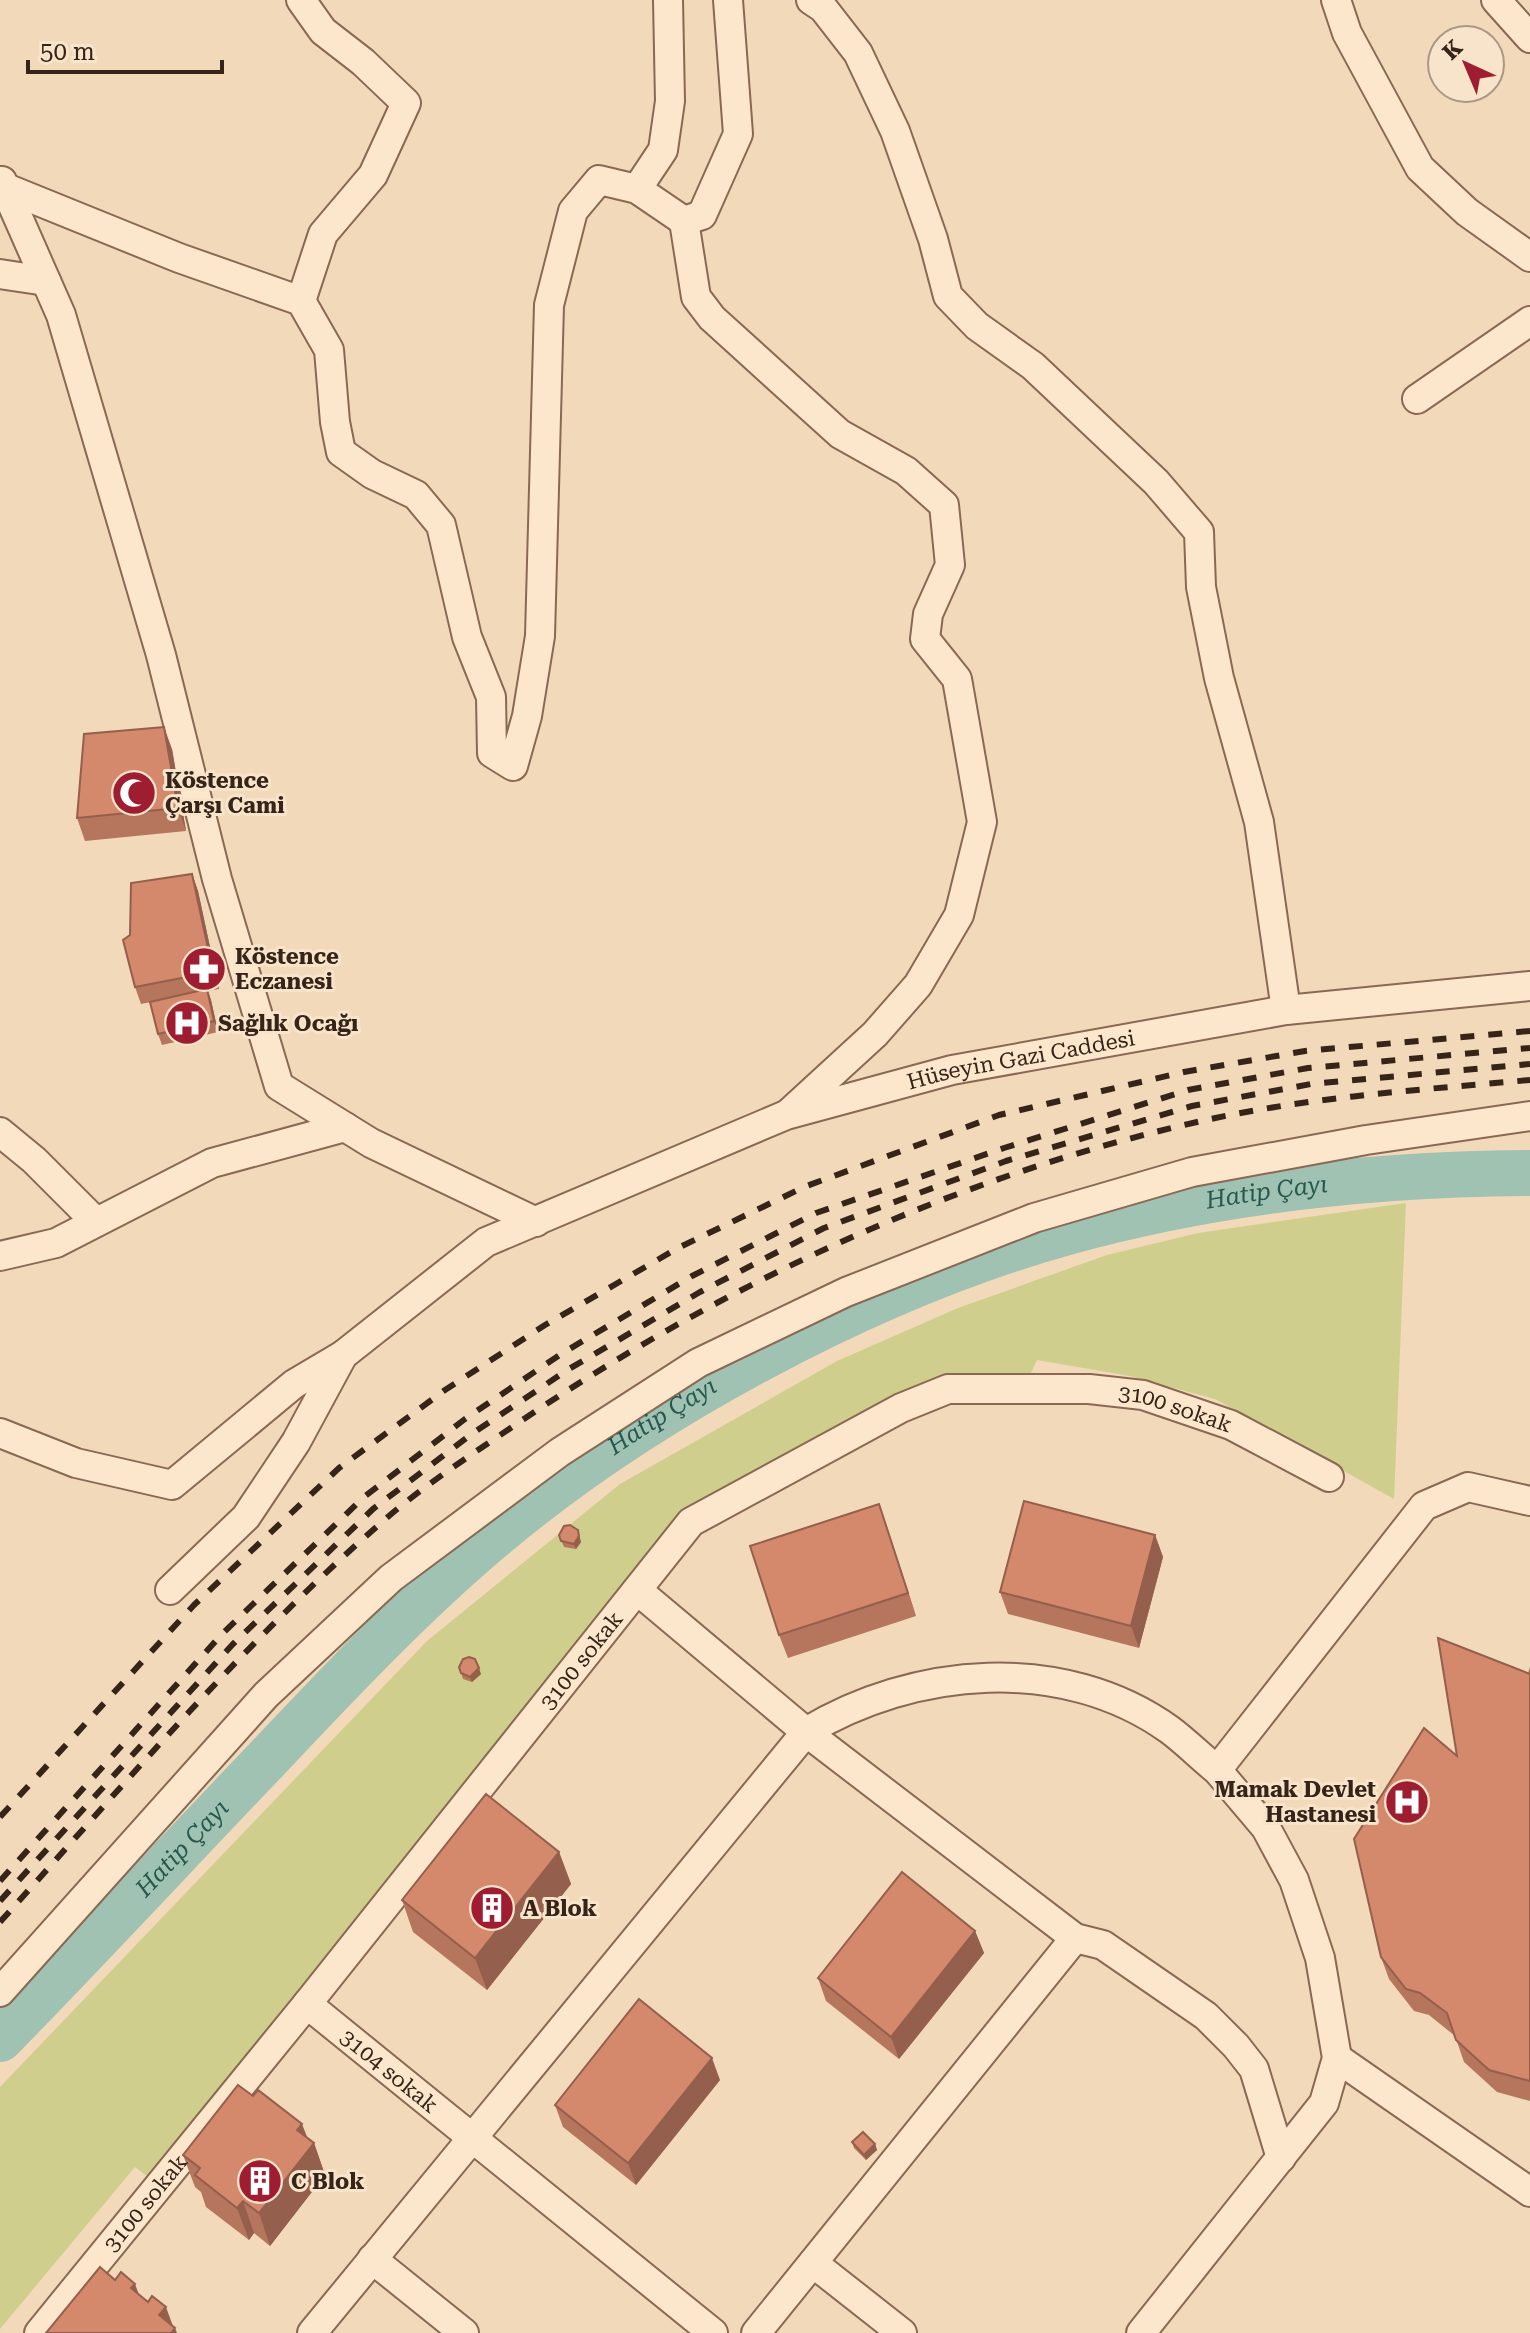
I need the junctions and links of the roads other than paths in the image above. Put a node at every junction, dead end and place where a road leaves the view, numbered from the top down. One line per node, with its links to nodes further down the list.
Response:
1 (301, 0): 14 (street)
2 (668, 0): 9 (street)
3 (728, 0): 10 (street)
4 (811, 0): 18 (street)
5 (1336, 0): 11 (street)
6 (1496, 0): 7 (street)
7 (1530, 38)
8 (3, 182): 13 (street); 14 (street)
9 (637, 189): 10 (street); 14 (street)
10 (684, 221): 19 (street)
11 (1530, 257)
12 (0, 274): 13 (street)
13 (46, 281): 21 (street)
14 (301, 301)
15 (1530, 321): 16 (street)
16 (1417, 399)
17 (1530, 986): 18 (street, Hüseyin Gazi Caddesi)
18 (1286, 1010): 19 (street, Hüseyin Gazi Caddesi)
19 (786, 1115): 24 (street, Hüseyin Gazi Caddesi)
20 (1530, 1116): 35 (street)
21 (345, 1127): 23 (street); 24 (street)
22 (0, 1132): 23 (street)
23 (96, 1222): 25 (street)
24 (536, 1222): 26 (street, Hüseyin Gazi Caddesi)
25 (0, 1256)
26 (343, 1355): 27 (street, Hüseyin Gazi Caddesi); 30 (street)
27 (0, 1433)
28 (1329, 1477): 31 (street, 3100 sokak)
29 (1530, 1501): 33 (street)
30 (170, 1590)
31 (637, 1590): 32 (street); 36 (street, 3100 sokak)
32 (806, 1732): 33 (street); 34 (street); 38 (street)
33 (1217, 1770): 37 (street)
34 (1075, 1938): 39 (street); 42 (street)
35 (0, 1992)
36 (307, 2004): 38 (street, 3104 sokak); 43 (street, 3100 sokak)
37 (1337, 2058): 39 (street); 40 (street)
38 (472, 2136): 41 (street); 46 (street, 3104 sokak)
39 (1281, 2158): 49 (street)
40 (1530, 2192)
41 (372, 2259): 44 (street); 45 (street)
42 (813, 2263): 47 (street); 48 (street)
43 (39, 2333)
44 (312, 2333)
45 (464, 2333)
46 (713, 2333)
47 (756, 2333)
48 (902, 2333)
49 (1141, 2333)

